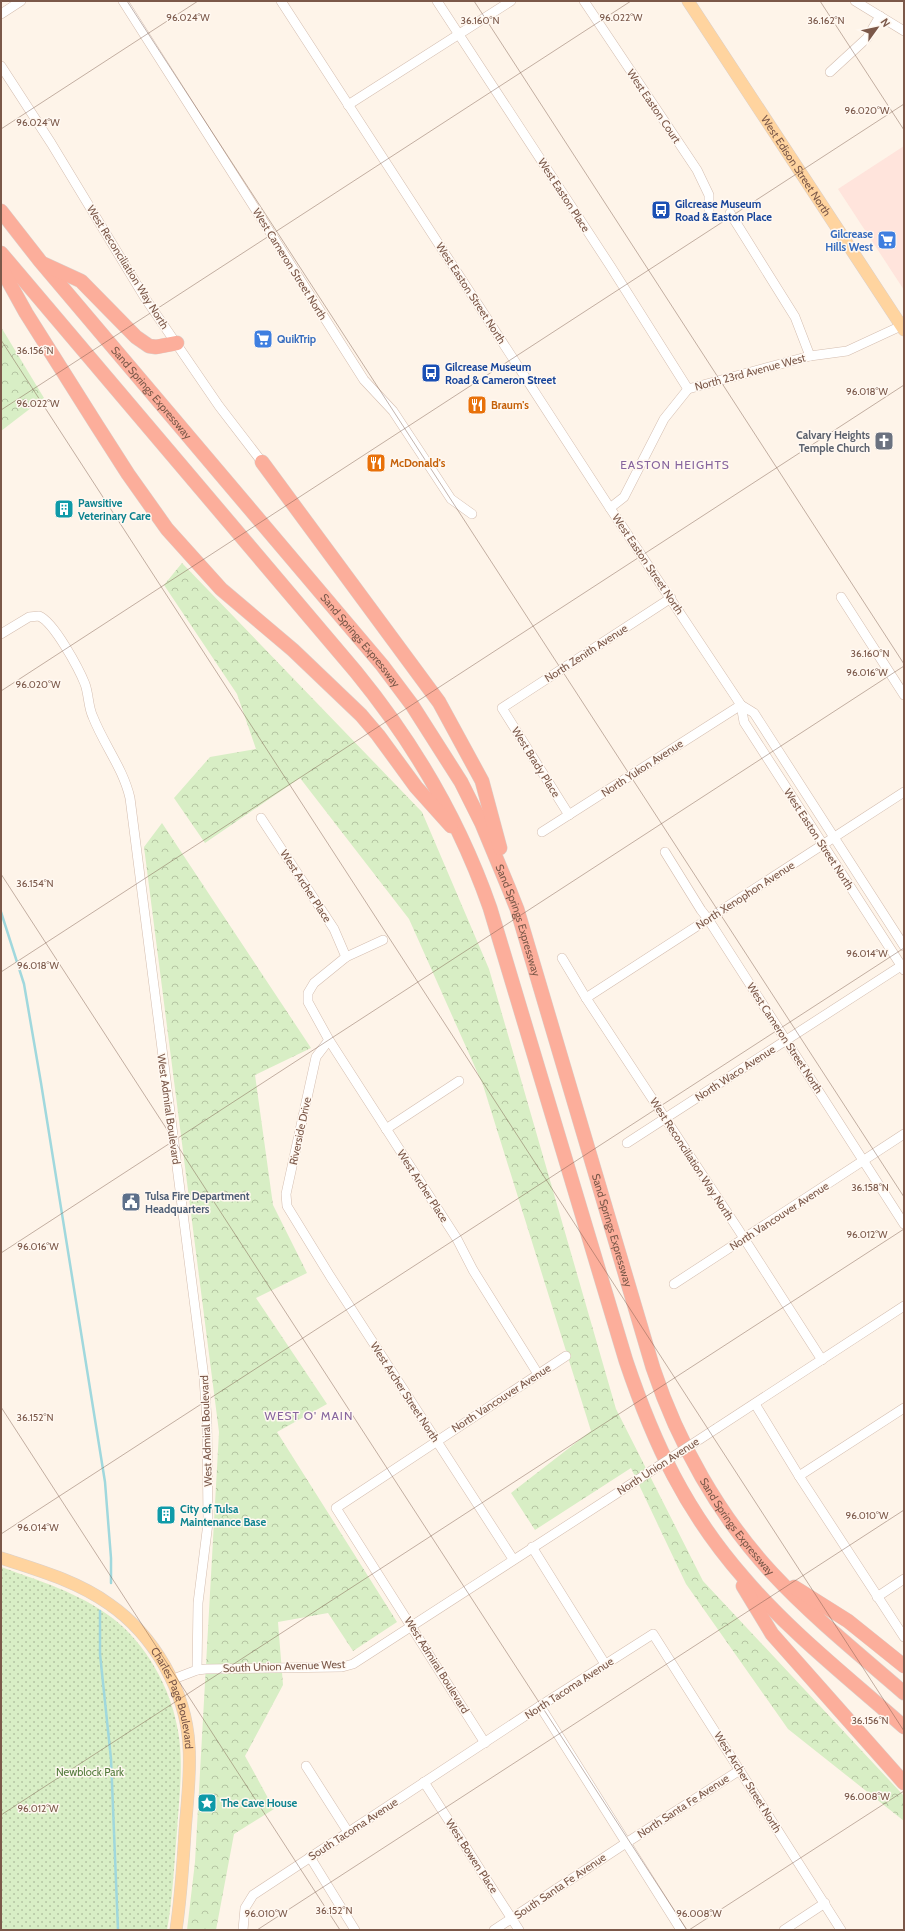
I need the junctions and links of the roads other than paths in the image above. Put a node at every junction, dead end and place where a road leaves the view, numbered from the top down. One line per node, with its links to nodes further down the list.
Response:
1 (21, 1): 9 (street)
2 (123, 1): 28 (street, West Cameron Street North)
3 (281, 1): 15 (street, West Easton Street North)
4 (438, 1): 12 (street, West Easton Place)
5 (511, 1): 12 (street)
6 (584, 1): 18 (street, West Easton Court)
7 (688, 1): 22 (main road, West Edison Street North)
8 (855, 1): 10 (street)
9 (1, 14)
10 (880, 16): 11 (street); 14 (street)
11 (904, 31)
12 (459, 35): 15 (street); 25 (street, West Easton Place)
13 (1, 66): 23 (street, West Reconciliation Way North)
14 (830, 72)
15 (348, 105): 27 (street, West Easton Street North)
16 (1, 211): 20 (highway, Sand Springs Expressway)
17 (730, 213): 24 (street)
18 (710, 215)
19 (1, 253): 40 (highway, Sand Springs Expressway)
20 (40, 261): 23 (highway); 43 (highway, Sand Springs Expressway)
21 (1, 268): 40 (highway)
22 (903, 328): 24 (street, North 23rd Avenue West)
23 (177, 343): 26 (street, West Reconciliation Way North)
24 (810, 356): 25 (street, North 23rd Avenue West)
25 (688, 389): 27 (street, North 23rd Avenue West)
26 (262, 462): 43 (highway)
27 (610, 508): 30 (street, West Easton Street North)
28 (472, 514)
29 (840, 597): 32 (street)
30 (671, 598): 33 (street, West Easton Street North); 34 (street, North Zenith Avenue)
31 (1, 634): 84 (street, West Admiral Boulevard)
32 (904, 695)
33 (741, 704): 36 (street, North Yukon Avenue); 39 (street, West Easton Street North); 41 (street, West Easton Street North)
34 (502, 708): 36 (street, West Brady Place)
35 (904, 792): 39 (street, North Xenophon Avenue)
36 (569, 815): 38 (street, North Yukon Avenue)
37 (261, 818): 47 (street, West Archer Place)
38 (542, 832)
39 (834, 837): 41 (street, North Xenophon Avenue); 46 (street, West Easton Street North)
40 (462, 838): 73 (highway, Sand Springs Expressway)
41 (823, 844): 44 (street, North Xenophon Avenue); 49 (street, West Easton Street North)
42 (665, 852): 44 (street, West Cameron Street North)
43 (517, 910): 76 (highway, Sand Springs Expressway)
44 (708, 919): 50 (street, North Xenophon Avenue); 52 (street, West Cameron Street North)
45 (384, 940): 47 (street)
46 (904, 946)
47 (346, 957): 51 (street, West Archer Place)
48 (562, 958): 50 (street, West Reconciliation Way North)
49 (903, 966): 52 (street, North Waco Avenue)
50 (586, 998): 54 (street, West Reconciliation Way North)
51 (330, 1040): 55 (street, West Archer Place); 60 (street, Riverside Drive)
52 (785, 1040): 54 (street, North Waco Avenue); 58 (street, West Cameron Street North)
53 (460, 1082): 55 (street)
54 (666, 1118): 57 (street, North Waco Avenue); 61 (street, West Reconciliation Way North)
55 (386, 1129): 66 (street, West Archer Place)
56 (904, 1134): 58 (street, North Vancouver Avenue)
57 (627, 1143)
58 (864, 1160): 59 (street, West Cameron Street North); 61 (street, North Vancouver Avenue)
59 (904, 1224)
60 (298, 1225): 69 (street, West Archer Street North)
61 (744, 1238): 62 (street, North Vancouver Avenue); 65 (street, West Reconciliation Way North)
62 (674, 1284)
63 (904, 1306): 65 (street, North Union Avenue)
64 (566, 1356): 66 (street, North Vancouver Avenue)
65 (822, 1360): 67 (street, North Union Avenue)
66 (538, 1374): 69 (street, North Vancouver Avenue)
67 (755, 1404): 70 (street); 72 (street, North Union Avenue, bridge)
68 (904, 1408): 70 (street)
69 (436, 1441): 71 (street, North Vancouver Avenue); 75 (street, West Archer Street North)
70 (799, 1476): 78 (street)
71 (336, 1508): 79 (street, West Admiral Boulevard)
72 (532, 1547): 75 (street, North Union Avenue); 82 (street)
73 (722, 1551): 88 (highway, Sand Springs Expressway); 93 (highway)
74 (1, 1558): 85 (main road, Charles Page Boulevard)
75 (513, 1559): 79 (street, North Union Avenue)
76 (772, 1573): 83 (highway); 86 (highway, Sand Springs Expressway)
77 (904, 1579): 78 (street)
78 (877, 1597): 81 (street)
79 (412, 1625): 84 (street, South Union Avenue West); 89 (street, West Admiral Boulevard)
80 (653, 1634): 82 (street, North Tacoma Avenue); 91 (street, West Archer Street North)
81 (904, 1637)
82 (605, 1664): 87 (street, North Tacoma Avenue)
83 (904, 1666)
84 (197, 1670): 85 (street, South Union Avenue West)
85 (171, 1680): 99 (main road, Charles Page Boulevard)
86 (904, 1693)
87 (540, 1706): 89 (street, North Tacoma Avenue); 95 (street)
88 (904, 1727)
89 (485, 1743): 92 (street, South Tacoma Avenue)
90 (306, 1766): 94 (street)
91 (740, 1770): 95 (street, North Santa Fe Avenue); 97 (street, West Archer Street North)
92 (424, 1782): 94 (street, South Tacoma Avenue); 98 (street, West Bowen Place)
93 (904, 1783)
94 (348, 1832): 96 (street, South Tacoma Avenue)
95 (626, 1843): 98 (street, South Santa Fe Avenue); 104 (street)
96 (310, 1858): 100 (street, South Tacoma Avenue); 101 (street)
97 (825, 1903): 105 (street); 106 (street, West Archer Street North)
98 (512, 1919): 102 (street, South Santa Fe Avenue); 103 (street, West Bowen Place)
99 (176, 1930)
100 (244, 1930)
101 (356, 1930)
102 (494, 1930)
103 (519, 1930)
104 (681, 1930)
105 (784, 1930)
106 (841, 1930)

